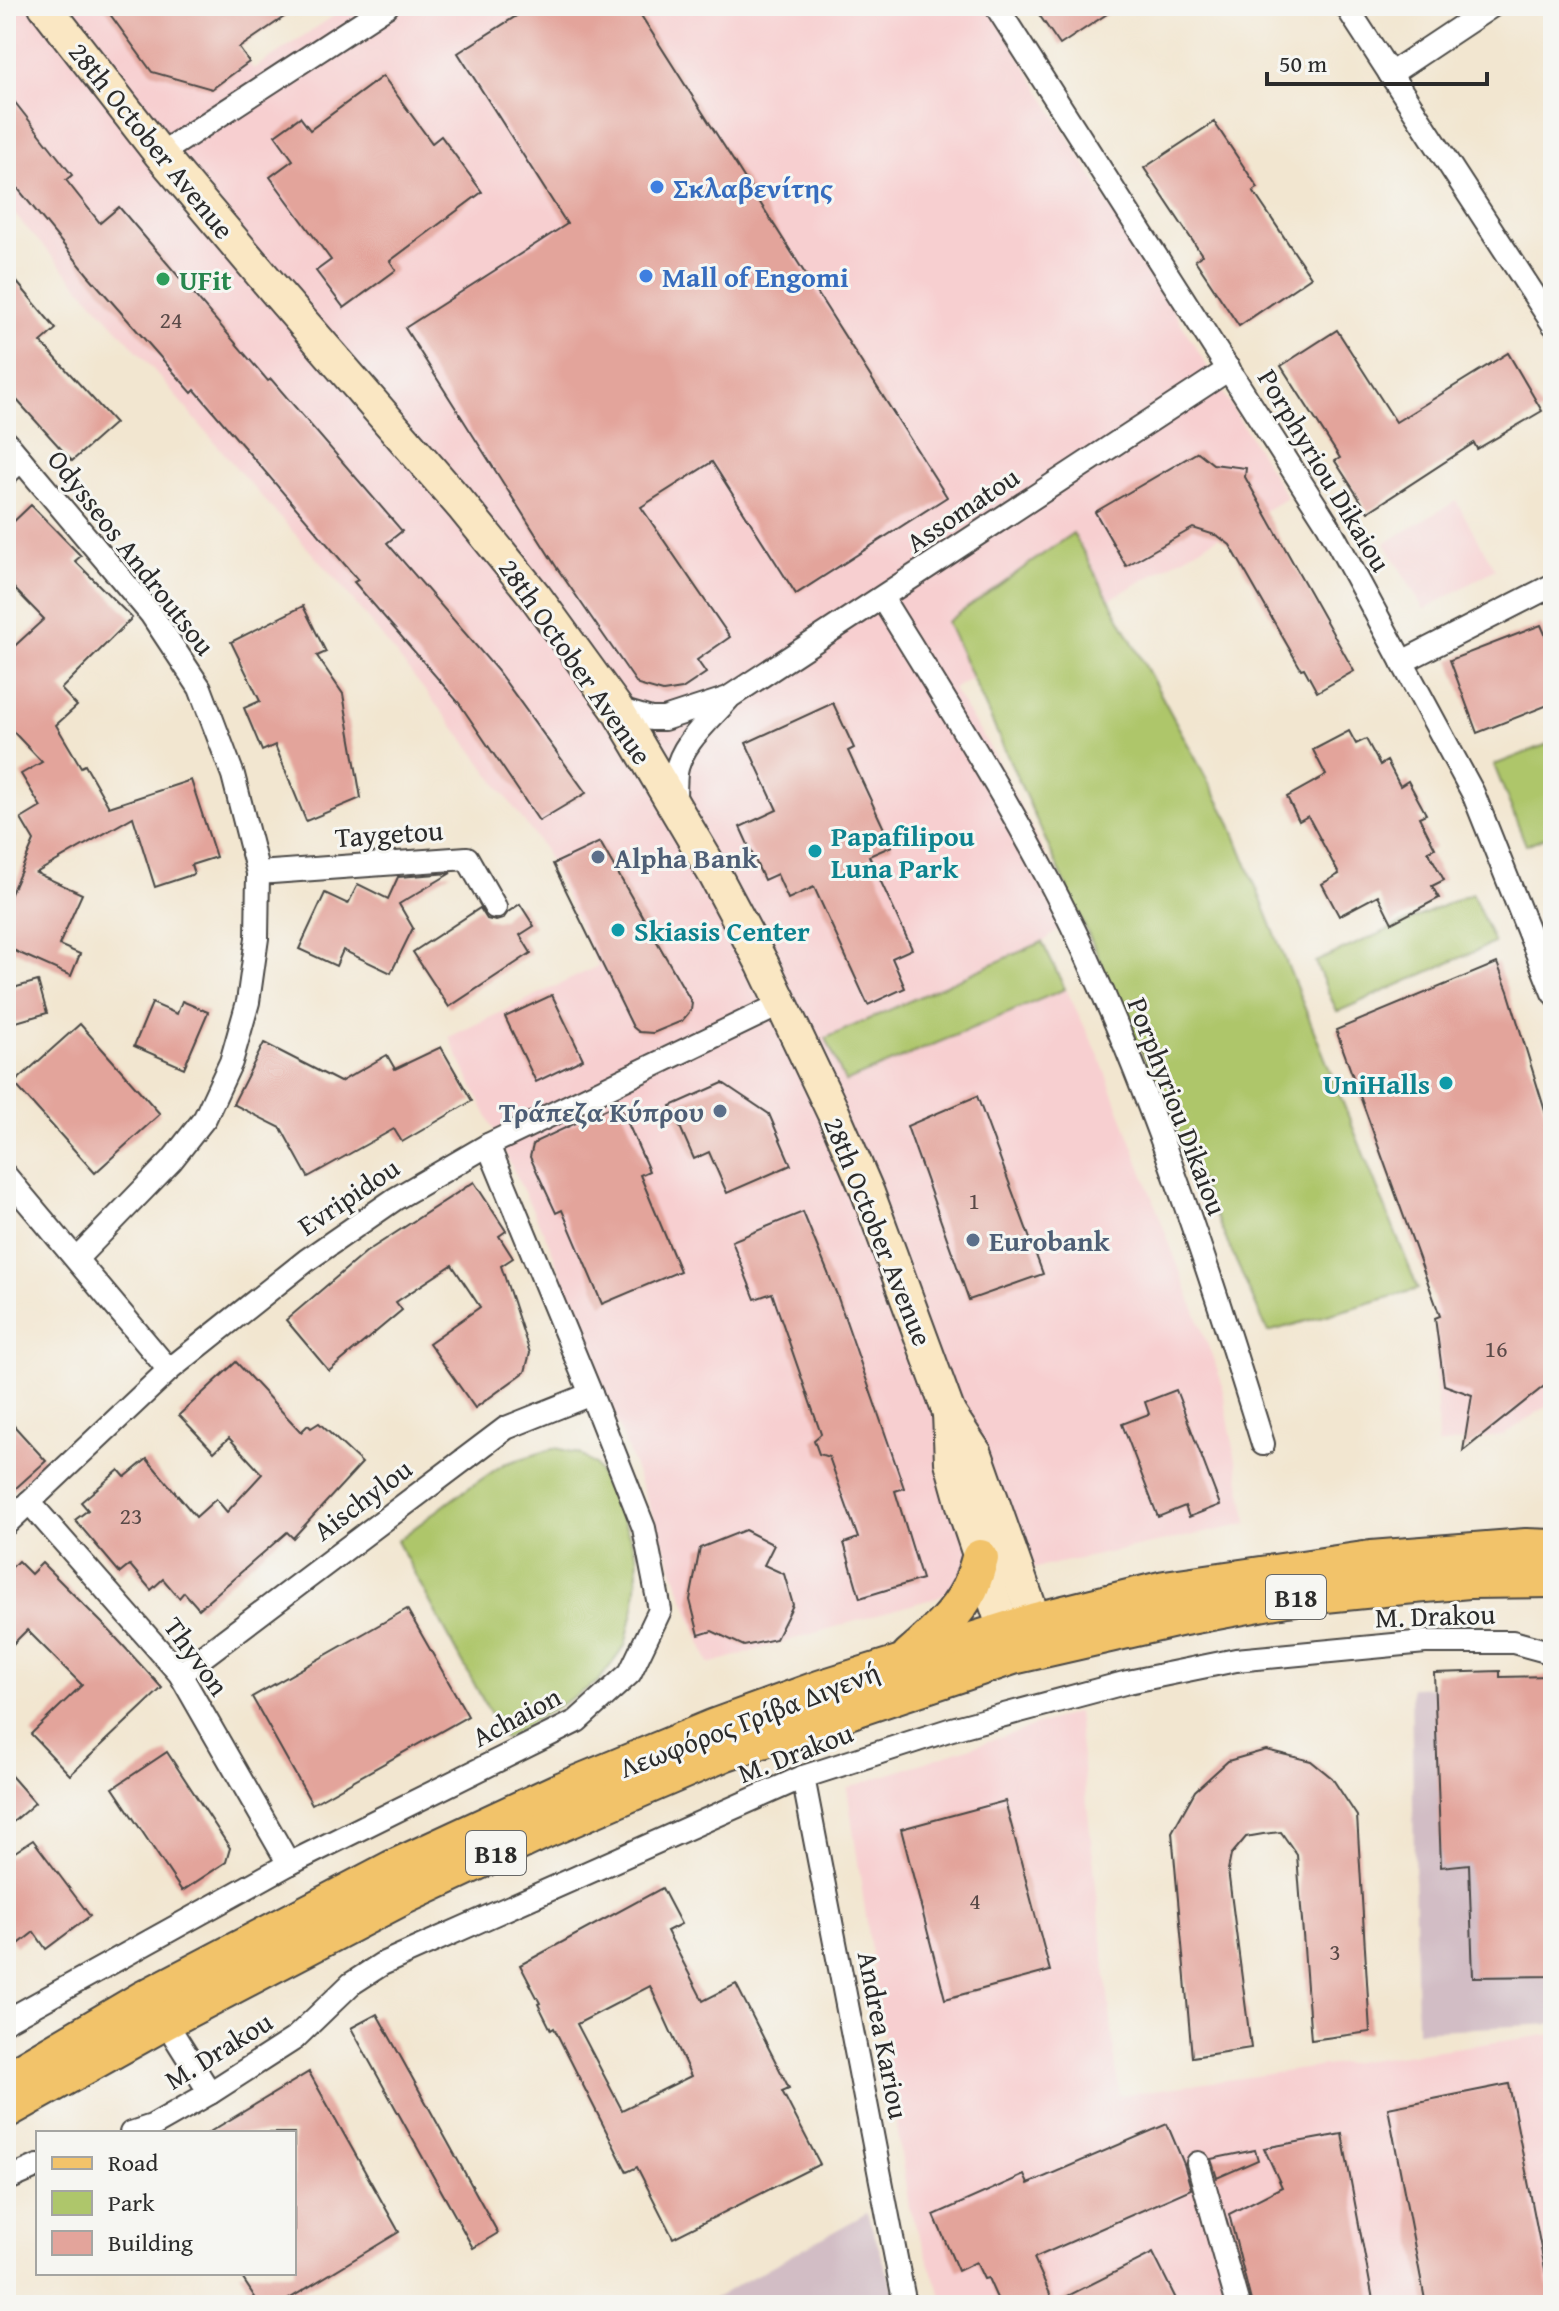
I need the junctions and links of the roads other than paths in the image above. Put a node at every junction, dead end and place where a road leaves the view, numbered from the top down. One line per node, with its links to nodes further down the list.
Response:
1 (45, 6): 7 (main road, 28th October Avenue)
2 (387, 6): 7 (street)
3 (996, 6): 9 (street, Porphyriou Dikaiou)
4 (1346, 6): 6 (street)
5 (1492, 6): 6 (street)
6 (1390, 74): 8 (street)
7 (160, 154): 16 (main road, 28th October Avenue)
8 (1551, 316)
9 (1229, 369): 13 (street, Assomatou); 14 (street, Porphyriou Dikaiou)
10 (6, 442): 11 (street, Odysseos Androutsou)
11 (14, 467): 18 (street, Odysseos Androutsou)
12 (1553, 585): 14 (street)
13 (882, 598): 15 (street, Assomatou); 28 (street, Porphyriou Dikaiou)
14 (1402, 662): 20 (street, Porphyriou Dikaiou)
15 (728, 698): 16 (street, Assomatou); 17 (street, Assomatou)
16 (617, 709): 17 (main road, 28th October Avenue)
17 (675, 806): 21 (main road, 28th October Avenue)
18 (258, 873): 19 (street, Taygetou); 24 (street, Odysseos Androutsou)
19 (495, 907)
20 (1553, 993)
21 (781, 1004): 22 (street, Evripidou); 27 (main road, 28th October Avenue)
22 (488, 1145): 25 (street, Evripidou); 26 (street, Achaion)
23 (6, 1176): 24 (street)
24 (77, 1258): 25 (street)
25 (169, 1370): 29 (street, Evripidou)
26 (591, 1394): 37 (street, Aischylou); 39 (street, Achaion)
27 (949, 1413): 32 (main road, 28th October Avenue); 34 (main road, 28th October Avenue)
28 (1263, 1444)
29 (29, 1502): 30 (street, Evripidou); 37 (street, Thyvon)
30 (6, 1524)
31 (1544, 1543): 34 (main road, Λεωφόρος Γρίβα Διγενή / B18)
32 (980, 1558): 34 (main road, 28th October Avenue); 36 (main road)
33 (1553, 1579): 34 (main road, Λεωφόρος Γρίβα Διγενή / B18)
34 (1025, 1639): 36 (main road, Λεωφόρος Γρίβα Διγενή / B18); 41 (main road, Λεωφόρος Γρίβα Διγενή / B18)
35 (1553, 1653): 38 (street, M. Drakou)
36 (906, 1660): 42 (main road, Λεωφόρος Γρίβα Διγενή / B18)
37 (180, 1674): 39 (street, Thyvon)
38 (803, 1777): 43 (street, M. Drakou); 49 (street, Andrea Kariou)
39 (289, 1864): 40 (street, Achaion)
40 (8, 2016)
41 (165, 2021): 43 (street); 44 (main road, Λεωφόρος Γρίβα Διγενή / B18)
42 (6, 2080)
43 (210, 2093): 45 (street, M. Drakou)
44 (6, 2110)
45 (137, 2131)
46 (1198, 2163): 50 (street)
47 (36, 2167): 48 (street)
48 (6, 2180)
49 (905, 2305)
50 (1238, 2305)

